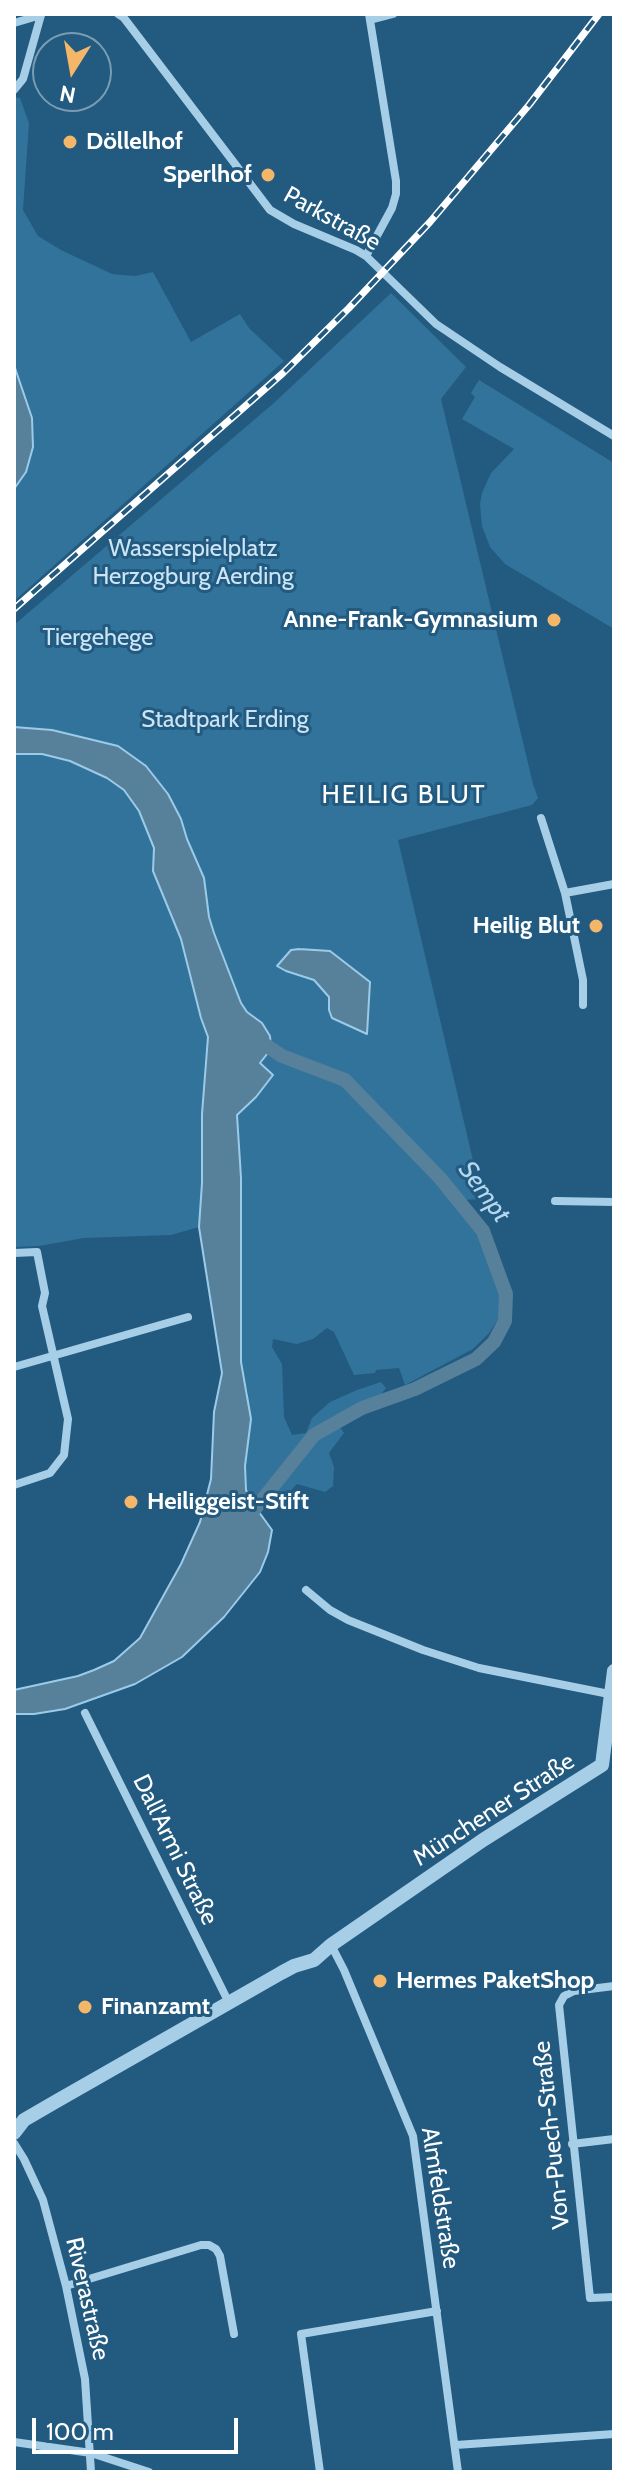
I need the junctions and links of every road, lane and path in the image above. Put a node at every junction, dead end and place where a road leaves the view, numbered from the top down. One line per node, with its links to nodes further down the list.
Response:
1 (41, 14): 5 (street); 6 (street)
2 (118, 14): 7 (street, Parkstraße)
3 (393, 14): 4 (street)
4 (369, 17): 7 (street)
5 (14, 23)
6 (14, 90)
7 (366, 256): 8 (street, Parkstraße)
8 (614, 436)
9 (541, 818): 11 (street)
10 (614, 884): 11 (street)
11 (565, 893): 12 (street)
12 (583, 1005)
13 (555, 1201): 14 (street)
14 (614, 1202)
15 (14, 1253): 17 (street)
16 (188, 1317): 17 (street)
17 (55, 1356): 18 (street); 19 (street)
18 (14, 1367)
19 (14, 1485)
20 (306, 1590): 22 (street)
21 (614, 1671): 22 (street, Münchener Straße)
22 (609, 1694): 24 (street, Münchener Straße)
23 (85, 1713): 28 (street, Dall'Armi Straße)
24 (602, 1765): 25 (street); 26 (street, Münchener Straße)
25 (614, 1775)
26 (331, 1945): 28 (street, Münchener Straße); 35 (street, Almfeldstraße)
27 (614, 1986): 32 (street, Von-Puech-Straße)
28 (230, 2004): 29 (street, Münchener Straße)
29 (14, 2133)
30 (614, 2139): 32 (street)
31 (14, 2143): 33 (street, Riverastraße)
32 (572, 2144): 34 (street, Von-Puech-Straße)
33 (66, 2286): 36 (street); 40 (street, Riverastraße)
34 (614, 2297)
35 (437, 2311): 39 (street, Almfeldstraße); 43 (street)
36 (234, 2334)
37 (614, 2434): 39 (street)
38 (14, 2442): 40 (street)
39 (456, 2445): 44 (street, Almfeldstraße)
40 (91, 2453): 41 (street, Riverastraße); 42 (street)
41 (91, 2472)
42 (149, 2472)
43 (320, 2472)
44 (458, 2472)

